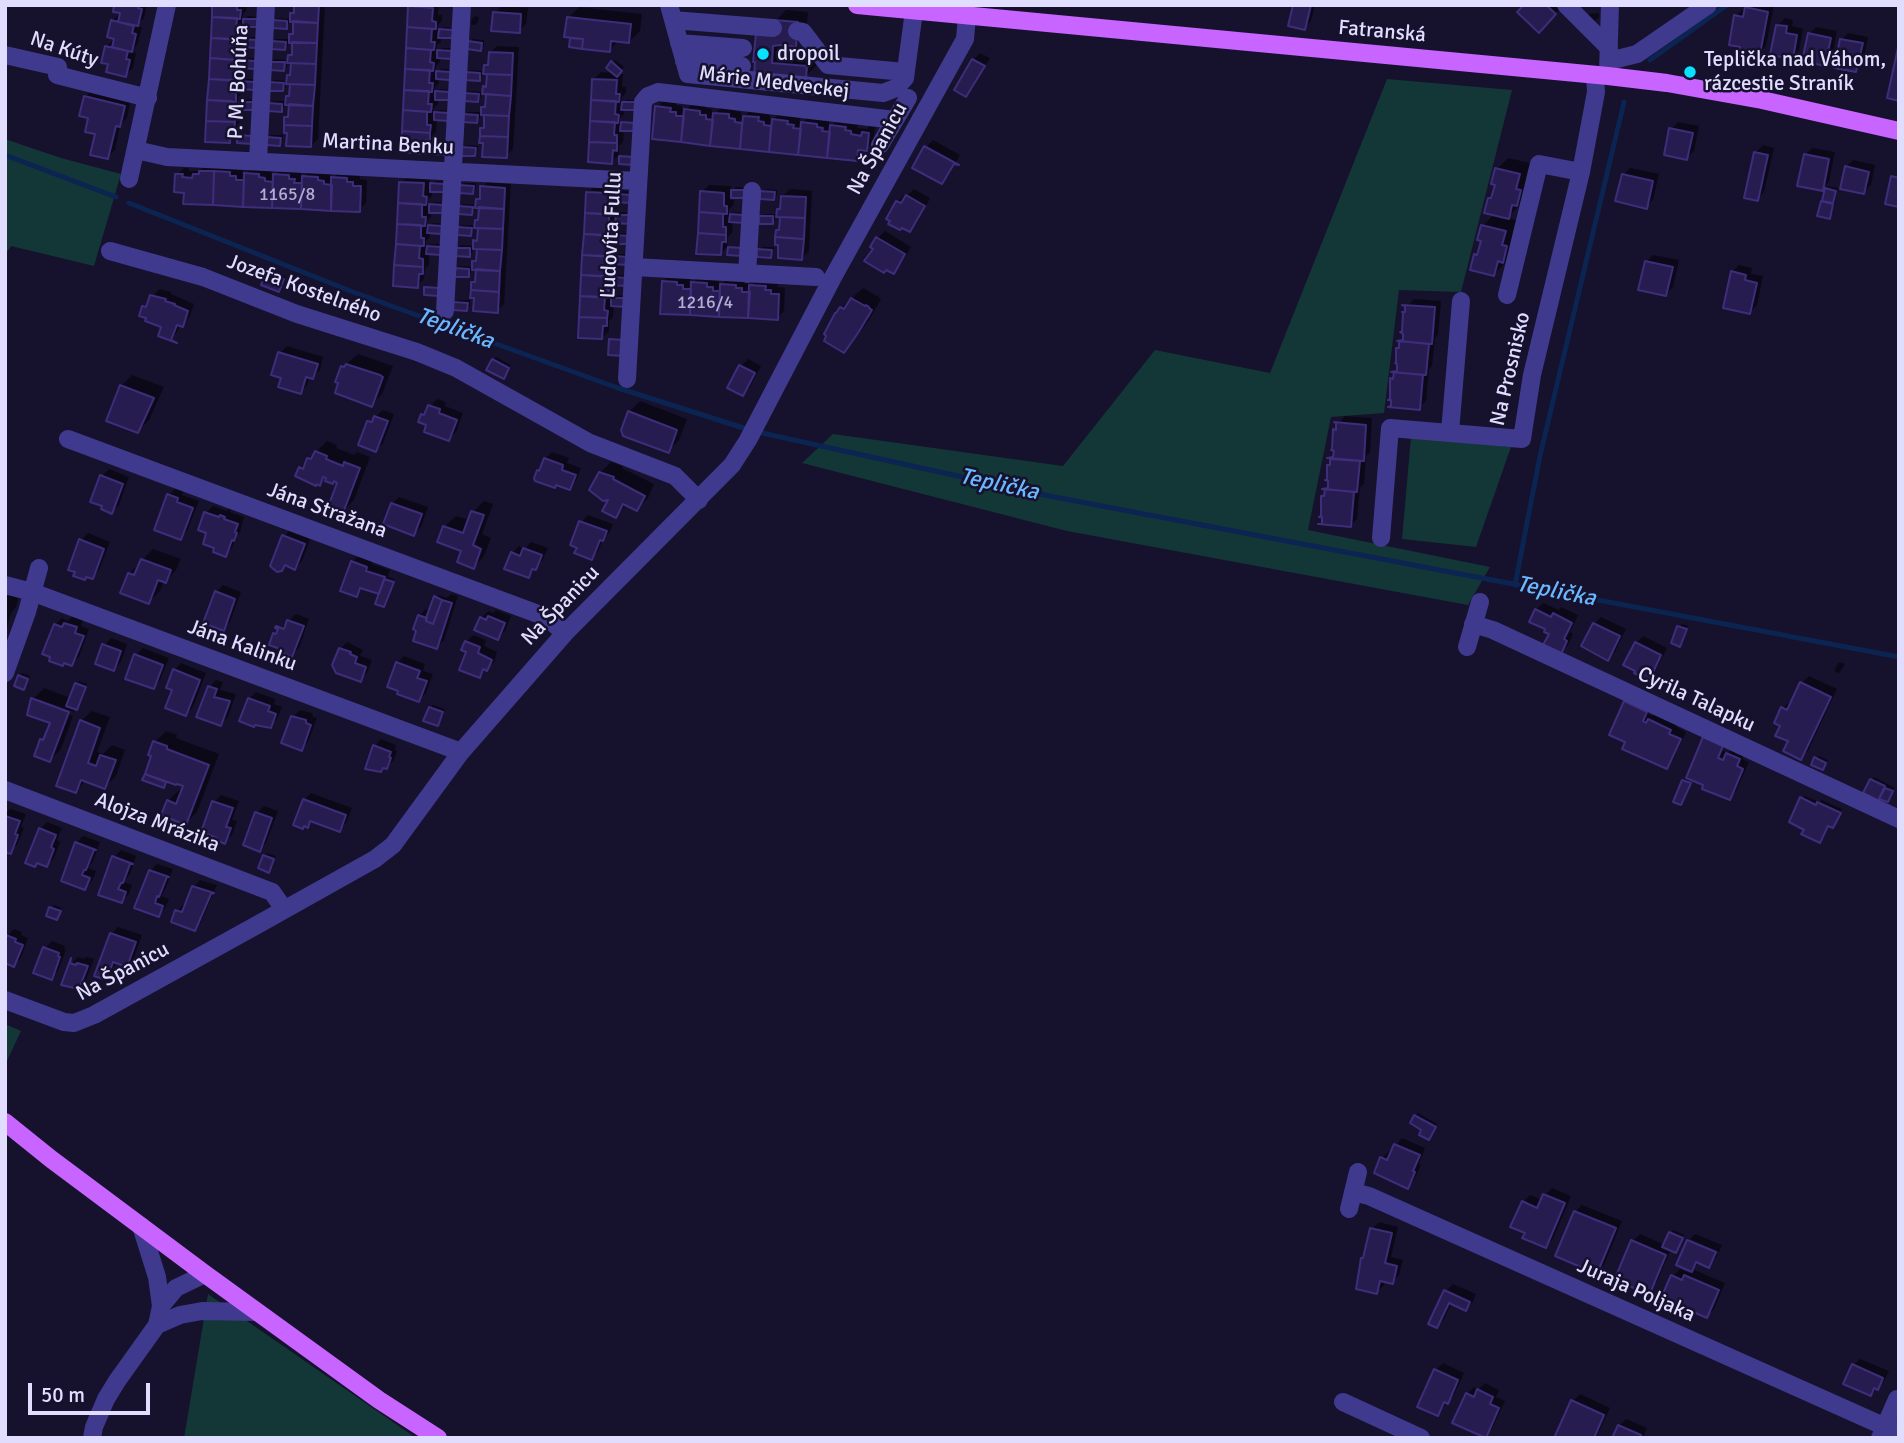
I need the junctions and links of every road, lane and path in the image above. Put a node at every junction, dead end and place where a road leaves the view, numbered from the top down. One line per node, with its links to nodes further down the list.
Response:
1 (167, 5): 22 (street)
2 (266, 5): 28 (street, P. M. Bohúňa)
3 (462, 5): 29 (street)
4 (857, 5): 8 (main road, Fatranská)
5 (1566, 5): 18 (street)
6 (1610, 5): 18 (street, Na Prosnisko)
7 (1708, 5): 18 (street)
8 (914, 11): 10 (main road, Fatranská); 19 (street)
9 (671, 13): 11 (street); 14 (street)
10 (967, 16): 18 (main road, Fatranská); 44 (street, Na Španicu)
11 (746, 26): 12 (street); 16 (street)
12 (773, 28)
13 (797, 31): 17 (street)
14 (679, 43): 16 (street); 16 (street)
15 (5, 55): 22 (street, Na Kúty)
16 (742, 65): 20 (street)
17 (828, 65): 19 (street); 20 (street)
18 (1605, 65): 25 (main road, Fatranská); 30 (street, Na Prosnisko)
19 (905, 72): 20 (street)
20 (825, 87)
21 (648, 96): 24 (street, Márie Medveckej); 32 (street, Ľudovíta Fullu)
22 (148, 98): 27 (street)
23 (908, 98): 24 (street)
24 (895, 120): 26 (street)
25 (1899, 131)
26 (880, 145)
27 (136, 150): 28 (street, Martina Benku); 31 (street)
28 (258, 161): 29 (street, Martina Benku)
29 (452, 171): 32 (street, Martina Benku); 40 (street)
30 (1581, 172): 38 (street); 42 (street, Na Prosnisko)
31 (130, 179)
32 (638, 181): 35 (street, Ľudovíta Fullu)
33 (752, 191): 36 (street)
34 (110, 251): 44 (street, Jozefa Kostelného)
35 (634, 267): 36 (street); 41 (street, Ľudovíta Fullu)
36 (747, 274): 37 (street)
37 (816, 278)
38 (1507, 295)
39 (1461, 301): 42 (street)
40 (446, 311)
41 (627, 379)
42 (1450, 432): 45 (street, Na Prosnisko)
43 (68, 439): 51 (street, Jána Stražana)
44 (699, 500): 51 (street, Na Španicu)
45 (1381, 538)
46 (39, 568): 48 (street)
47 (5, 585): 48 (street, Jána Kalinku)
48 (32, 592): 53 (street); 54 (street, Jána Kalinku)
49 (1479, 602): 50 (street)
50 (1473, 624): 52 (street); 56 (street, Cyrila Talapku)
51 (565, 633): 54 (street, Na Španicu)
52 (1467, 646)
53 (5, 673)
54 (461, 752): 57 (street, Na Španicu)
55 (5, 790): 57 (street, Alojza Mrázika)
56 (1899, 819)
57 (284, 909): 58 (street, Na Španicu)
58 (5, 1000)
59 (5, 1122): 61 (main road)
60 (1358, 1172): 68 (street, Juraja Poljaka)
61 (141, 1226): 62 (main road); 63 (street)
62 (205, 1274): 63 (street); 64 (main road)
63 (161, 1306): 65 (street)
64 (257, 1312): 65 (street); 70 (main road)
65 (157, 1325): 69 (street)
66 (1897, 1399): 68 (street)
67 (1343, 1402): 71 (street)
68 (1888, 1433)
69 (92, 1438)
70 (438, 1438)
71 (1421, 1438)

